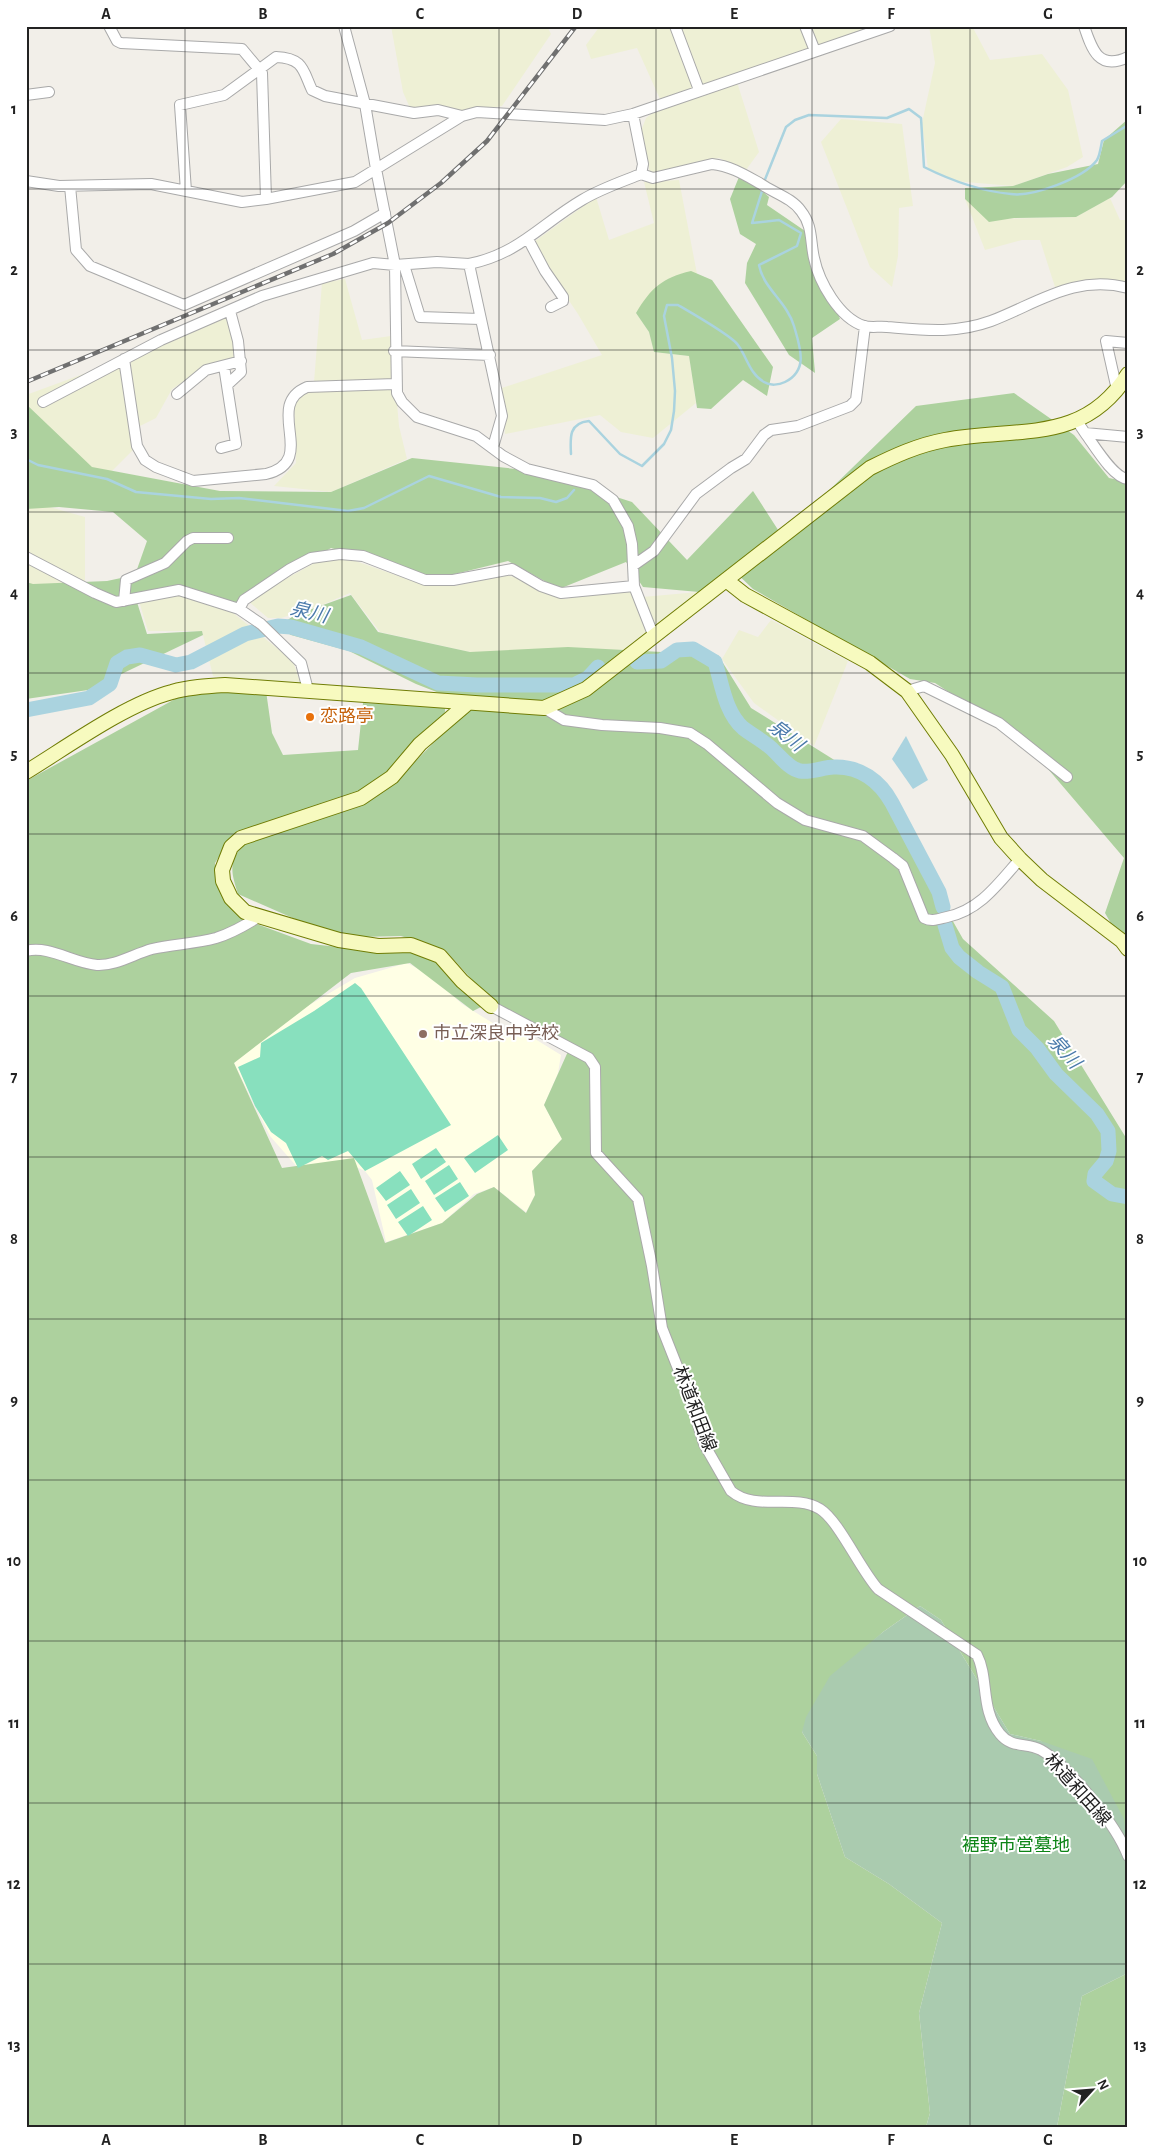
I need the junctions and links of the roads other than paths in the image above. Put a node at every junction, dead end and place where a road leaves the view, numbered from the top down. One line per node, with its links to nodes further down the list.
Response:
1 (109, 26): 9 (street)
2 (344, 26): 13 (street)
3 (675, 26): 10 (street)
4 (805, 26): 7 (street)
5 (890, 26): 7 (street)
6 (1084, 26): 8 (street)
7 (815, 51): 10 (street)
8 (1128, 57)
9 (260, 68): 13 (street); 20 (street); 21 (street)
10 (699, 90): 14 (street)
11 (49, 92): 12 (street)
12 (26, 95)
13 (366, 104): 15 (street); 16 (street)
14 (634, 114): 15 (street); 17 (street)
15 (462, 116): 16 (street)
16 (376, 169): 21 (street); 22 (street)
17 (641, 174): 23 (street); 30 (street)
18 (26, 181): 19 (street)
19 (70, 186): 20 (street); 22 (street)
20 (186, 191): 21 (street)
21 (266, 199)
22 (385, 213): 25 (street)
23 (528, 239): 24 (street); 27 (street)
24 (470, 264): 25 (street); 29 (street)
25 (400, 265): 28 (street); 29 (street); 32 (street)
26 (1128, 288): 30 (street)
27 (551, 307)
28 (230, 311): 34 (street); 35 (street)
29 (480, 318): 33 (street)
30 (865, 326): 50 (street)
31 (1128, 342): 37 (street)
32 (394, 350): 33 (street); 38 (street)
33 (490, 355): 45 (street)
34 (124, 358): 38 (street); 41 (street)
35 (241, 361): 36 (street); 39 (street)
36 (224, 366): 39 (street); 40 (street)
37 (1124, 383): 42 (street)
38 (395, 384): 45 (street)
39 (227, 385): 46 (street)
40 (177, 394)
41 (43, 402)
42 (1077, 421): 43 (street); 51 (street)
43 (1085, 433): 44 (street); 47 (street)
44 (1128, 437)
45 (493, 447): 50 (street)
46 (221, 448)
47 (1128, 479)
48 (228, 538): 53 (street)
49 (26, 557): 53 (street)
50 (634, 565): 52 (street)
51 (726, 580): 55 (street); 57 (street)
52 (634, 586): 54 (street); 55 (street)
53 (124, 602): 54 (street)
54 (240, 609): 56 (street)
55 (654, 636): 59 (street)
56 (308, 690): 58 (street); 60 (street)
57 (907, 691): 61 (street); 62 (street)
58 (468, 703): 59 (street); 63 (street)
59 (544, 708): 62 (street)
60 (26, 772)
61 (1067, 778)
62 (1020, 860): 64 (street)
63 (260, 916): 65 (street); 66 (street)
64 (1128, 949)
65 (26, 951)
66 (491, 1006): 67 (street, 林道和田線)
67 (1128, 1856)

